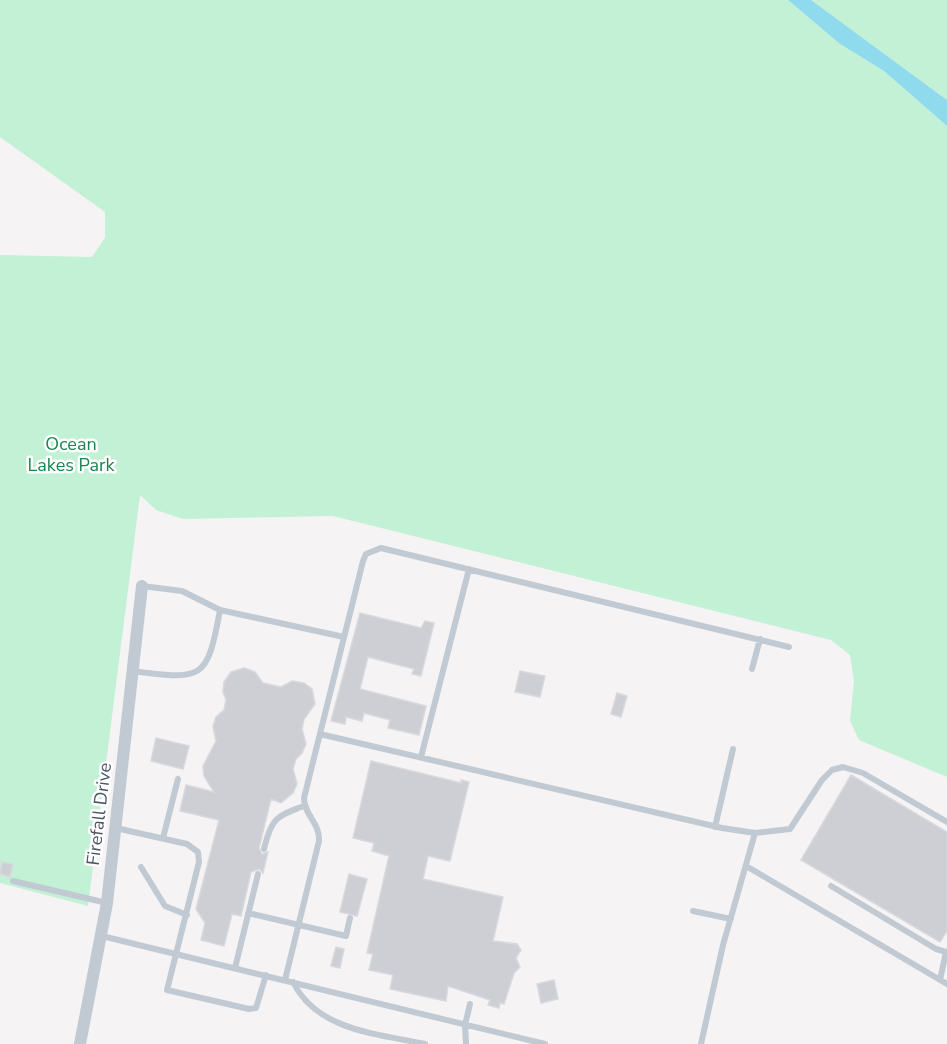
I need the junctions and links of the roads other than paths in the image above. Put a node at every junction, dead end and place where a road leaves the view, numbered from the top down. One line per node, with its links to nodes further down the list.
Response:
1 (469, 569): 4 (lane); 5 (lane); 11 (lane)
2 (142, 586): 3 (lane); 8 (street, Firefall Drive)
3 (220, 610): 4 (lane); 8 (lane)
4 (344, 637): 9 (lane)
5 (760, 639): 6 (lane); 7 (lane)
6 (789, 647)
7 (752, 669)
8 (133, 671): 16 (street, Firefall Drive)
9 (320, 734): 11 (lane); 13 (lane)
10 (733, 749): 15 (lane)
11 (421, 757): 15 (lane)
12 (178, 778): 18 (lane)
13 (304, 806): 19 (lane); 31 (lane)
14 (947, 822): 17 (lane)
15 (715, 827): 17 (lane)
16 (116, 828): 18 (lane); 25 (street, Firefall Drive)
17 (755, 833): 20 (lane)
18 (163, 838): 28 (lane)
19 (264, 849)
20 (746, 866): 30 (lane); 39 (lane)
21 (141, 867): 28 (lane)
22 (258, 874): 27 (lane)
23 (13, 881): 25 (lane)
24 (831, 886): 33 (lane)
25 (107, 903): 32 (street, Firefall Drive)
26 (693, 911): 30 (lane)
27 (248, 913): 31 (lane); 35 (lane)
28 (187, 915): 34 (lane)
29 (350, 918): 31 (lane)
30 (731, 919): 46 (lane)
31 (299, 925): 37 (lane)
32 (102, 936): 34 (lane); 42 (street, Firefall Drive)
33 (946, 952): 39 (lane)
34 (177, 954): 35 (lane); 36 (lane)
35 (235, 968): 36 (lane)
36 (266, 975): 37 (lane)
37 (285, 980): 38 (lane)
38 (293, 982): 41 (lane); 43 (lane)
39 (944, 982)
40 (470, 1004): 41 (lane)
41 (465, 1025): 44 (lane); 45 (lane)
42 (80, 1044)
43 (425, 1044)
44 (466, 1044)
45 (545, 1044)
46 (701, 1044)

